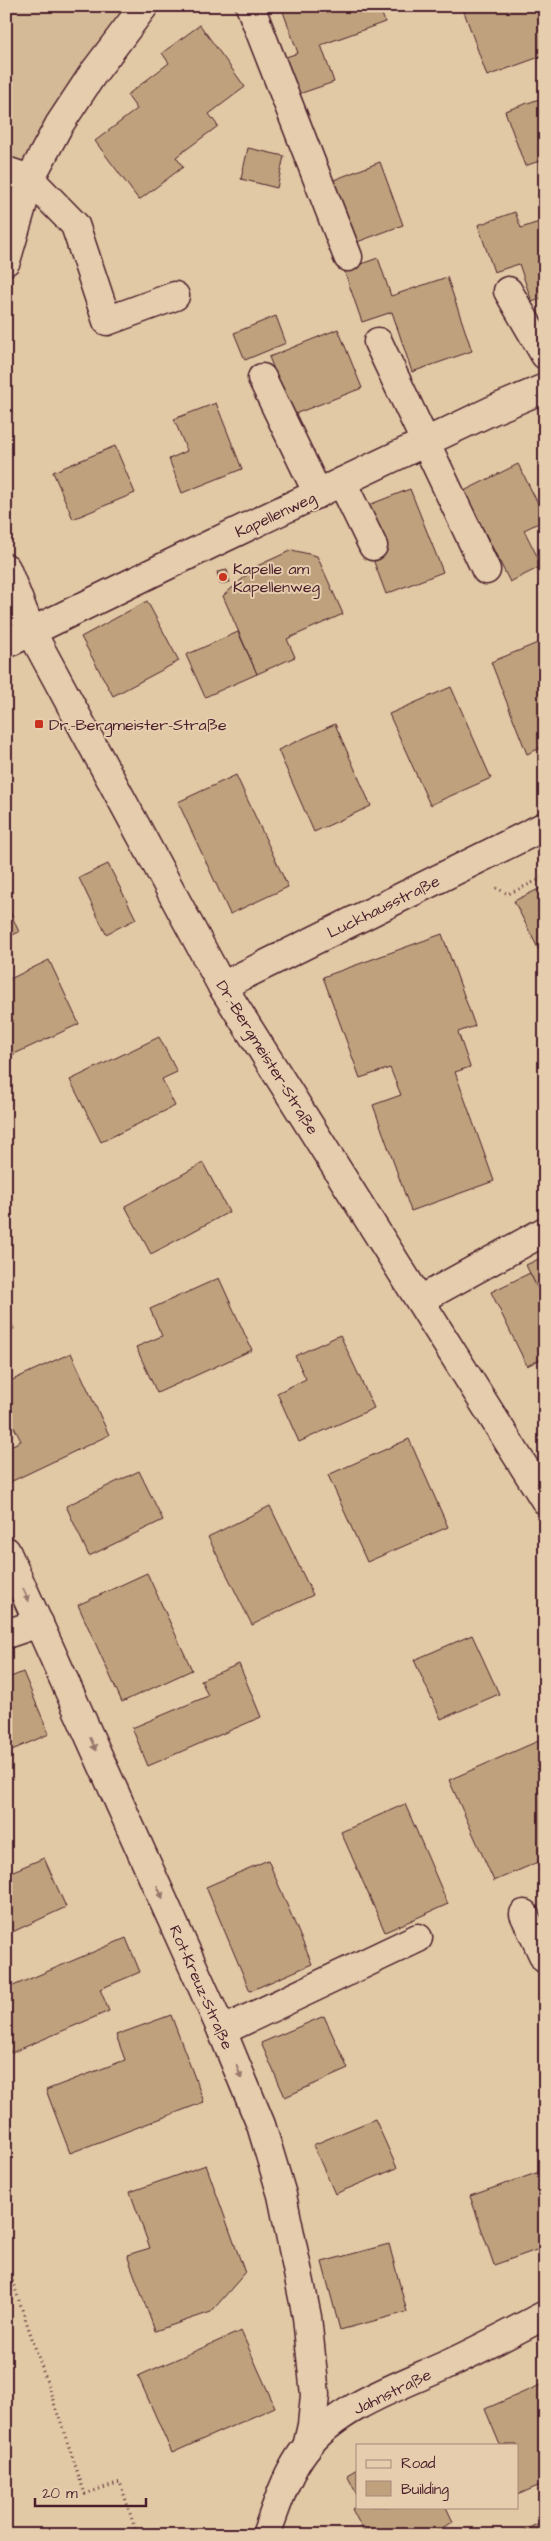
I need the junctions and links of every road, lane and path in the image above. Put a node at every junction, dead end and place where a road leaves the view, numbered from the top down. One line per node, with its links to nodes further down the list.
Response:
1 (144, 6): 3 (street)
2 (250, 6): 4 (street)
3 (18, 175): 5 (street); 7 (street)
4 (348, 257)
5 (6, 261)
6 (508, 291): 9 (street)
7 (175, 296)
8 (378, 342): 12 (street)
9 (545, 355)
10 (262, 378): 14 (street)
11 (545, 388): 12 (street, Kapellenweg)
12 (426, 442): 13 (street, Kapellenweg); 17 (street)
13 (342, 482): 14 (street, Kapellenweg); 15 (street)
14 (318, 494): 18 (street, Kapellenweg)
15 (372, 546)
16 (6, 568): 18 (street, Dr.-Bergmeister-Straße)
17 (486, 570)
18 (31, 631): 19 (street, Kapellenweg); 21 (street, Dr.-Bergmeister-Straße)
19 (6, 644)
20 (545, 826): 21 (street, Luckhausstraße)
21 (222, 986): 23 (street, Dr.-Bergmeister-Straße)
22 (545, 1231): 23 (street)
23 (420, 1300): 24 (street, Dr.-Bergmeister-Straße)
24 (545, 1500)
25 (6, 1551): 26 (street, Rot-Kreuz-Straße, one-way to 26)
26 (39, 1623): 27 (street); 31 (street, Rot-Kreuz-Straße, one-way to 31)
27 (6, 1634)
28 (524, 1914): 30 (street)
29 (418, 1938): 31 (street)
30 (545, 1958)
31 (222, 2031): 34 (street, Rot-Kreuz-Straße, one-way to 34)
32 (6, 2262): 35 (path)
33 (545, 2316): 34 (street, Jahnstraße)
34 (307, 2447): 36 (street, Jahnstraße)
35 (137, 2535)
36 (266, 2535)

